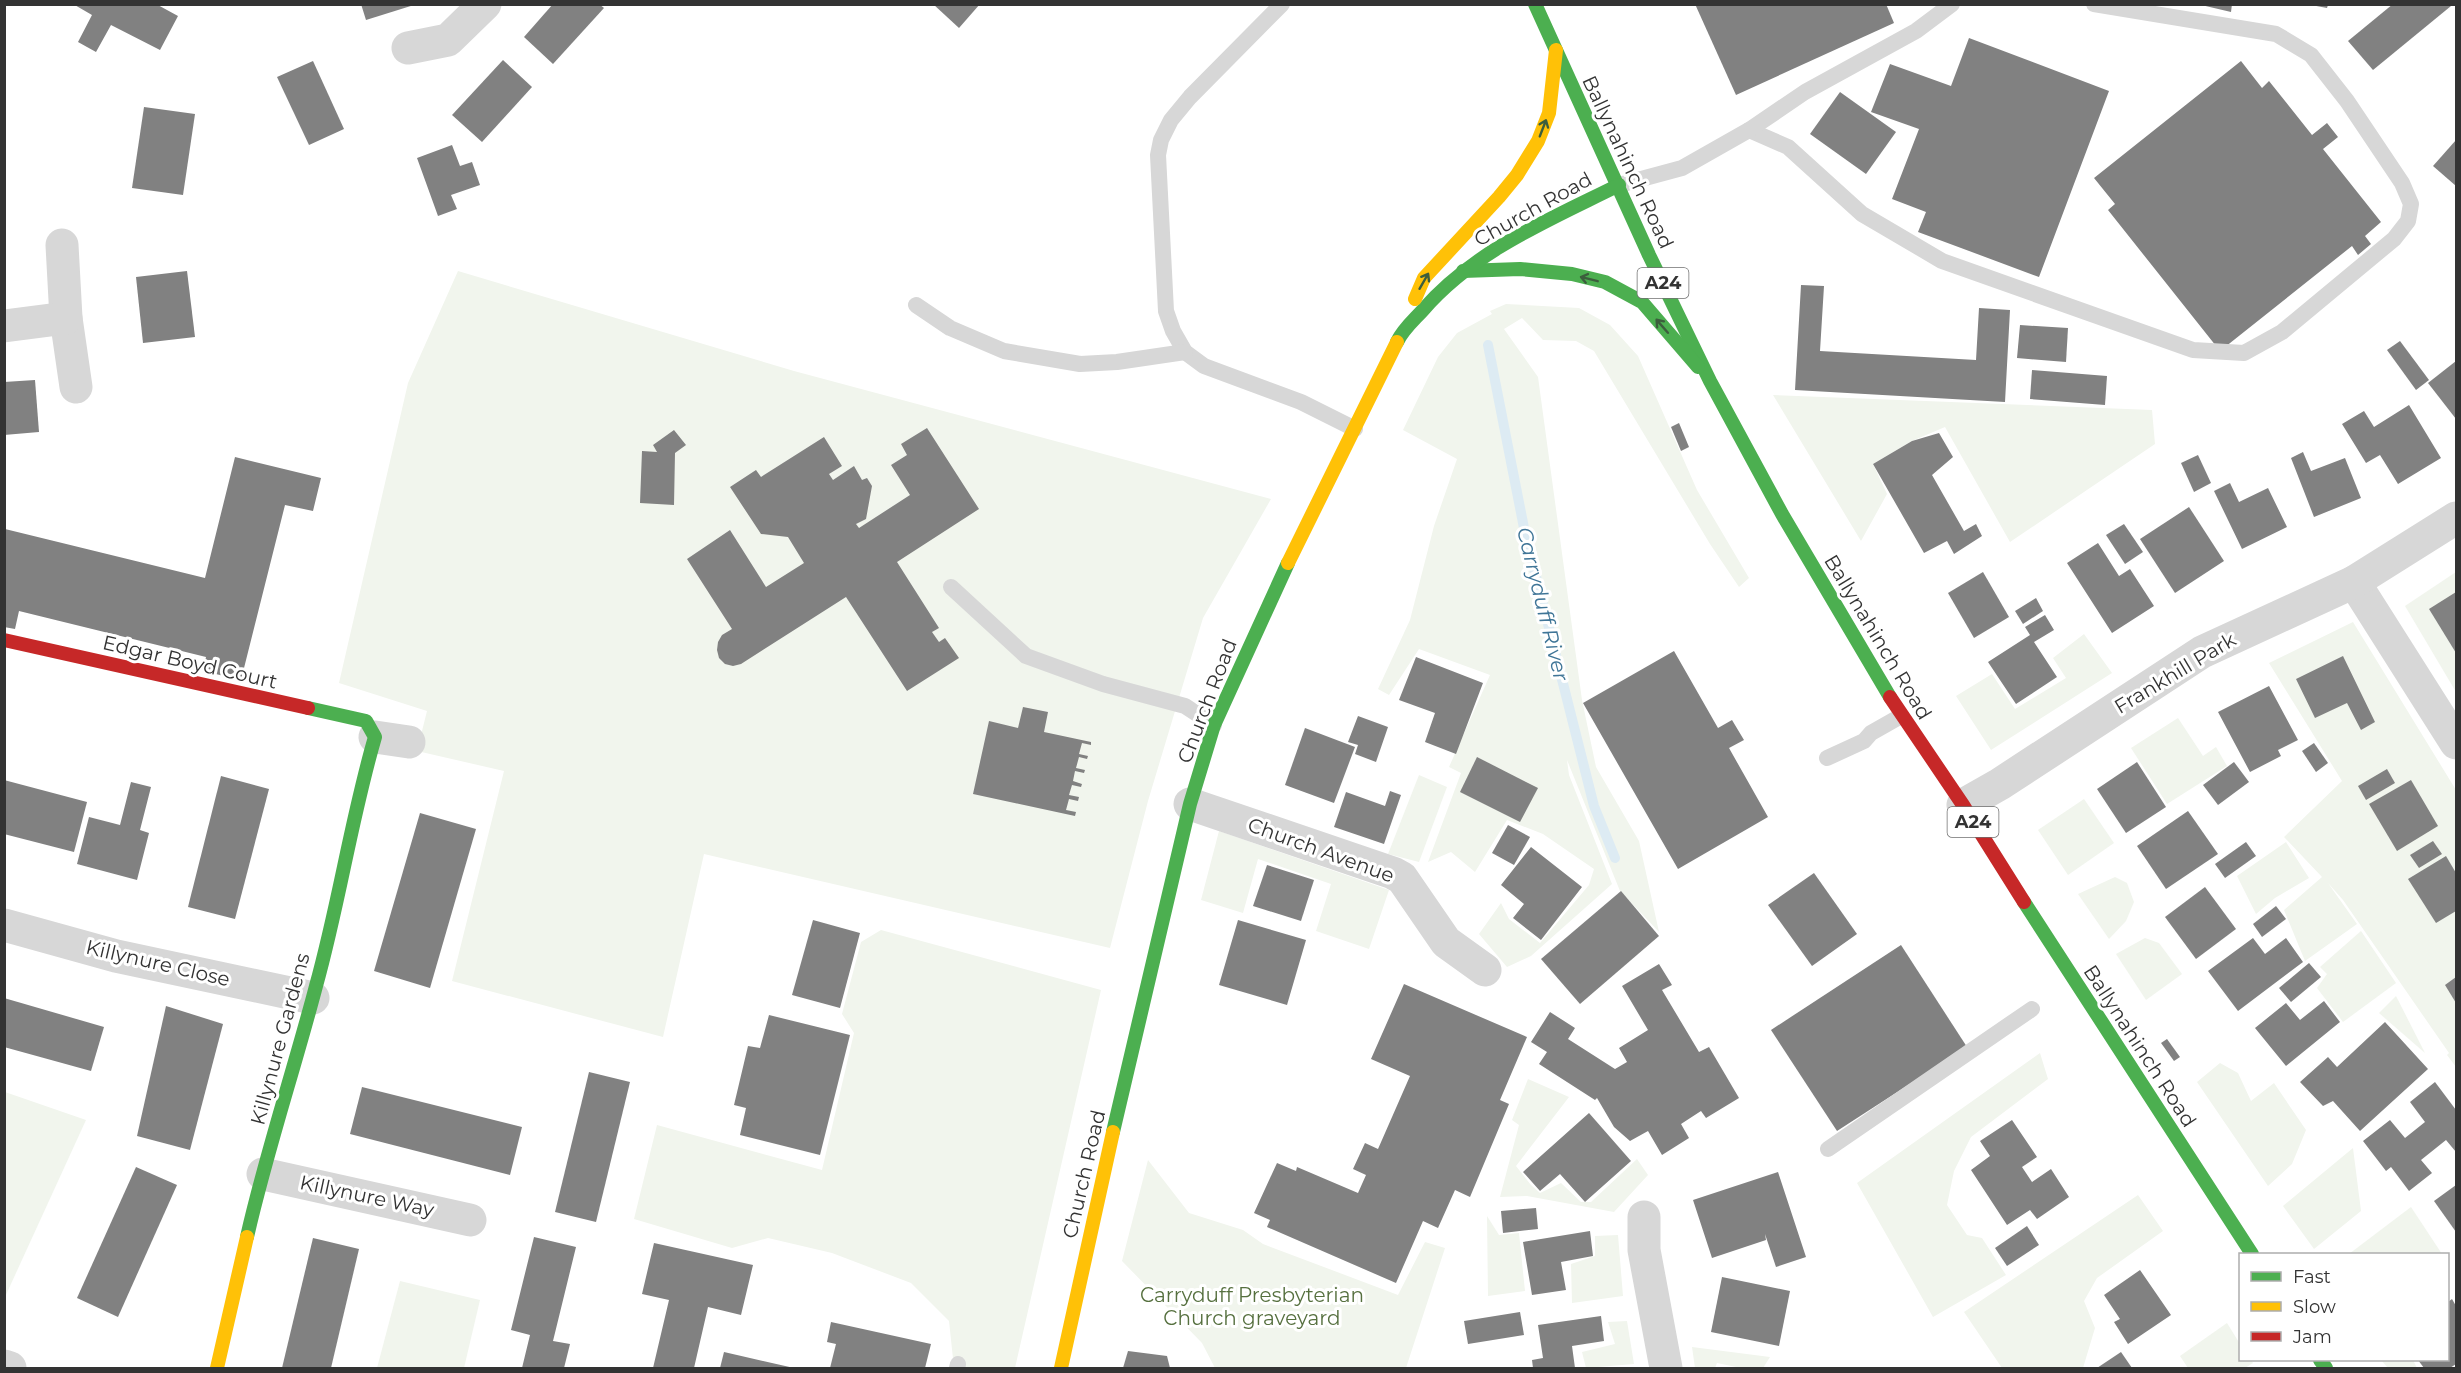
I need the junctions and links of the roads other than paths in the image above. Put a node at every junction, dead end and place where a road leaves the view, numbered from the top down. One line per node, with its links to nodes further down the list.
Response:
1 (485, 4): 6 (street)
2 (1282, 4): 16 (lane)
3 (1535, 4): 7 (main road, Ballynahinch Road / A24)
4 (1952, 4): 8 (lane)
5 (2094, 4): 8 (lane)
6 (408, 48)
7 (1556, 50): 9 (main road, Ballynahinch Road / A24); 15 (main road, one-way to 7)
8 (1749, 130): 9 (lane)
9 (1619, 184): 11 (main road, Church Road); 17 (main road, Ballynahinch Road / A24)
10 (62, 245): 13 (street)
11 (1463, 271): 15 (main road, Church Road); 17 (main road, one-way to 11)
12 (916, 305): 16 (lane)
13 (66, 318): 14 (street); 18 (street)
14 (4, 326)
15 (1401, 334): 19 (main road, Church Road)
16 (1185, 352): 19 (lane)
17 (1710, 381): 24 (main road, Ballynahinch Road / A24)
18 (76, 387)
19 (1355, 429): 25 (main road, Church Road)
20 (2457, 518): 21 (street, Frankhill Park)
21 (2354, 582): 28 (street); 31 (street, Frankhill Park)
22 (951, 587): 25 (lane)
23 (4, 640): 26 (main road, Edgar Boyd Court)
24 (1901, 716): 29 (lane); 31 (main road, Ballynahinch Road / A24)
25 (1214, 725): 30 (main road, Church Road)
26 (370, 729): 27 (street); 34 (main road, Killynure Gardens)
27 (409, 742)
28 (2457, 743)
29 (1827, 758)
30 (1190, 804): 33 (street, Church Avenue); 44 (main road, Church Road)
31 (1963, 805): 40 (main road, Ballynahinch Road / A24)
32 (4, 925): 34 (street, Killynure Close)
33 (1485, 970)
34 (313, 998): 37 (main road, Killynure Gardens)
35 (2031, 1009): 36 (lane)
36 (1828, 1149)
37 (263, 1173): 39 (street, Killynure Way); 43 (main road, Killynure Gardens)
38 (1644, 1217): 45 (street)
39 (470, 1220)
40 (2251, 1253)
41 (4, 1366): 42 (street)
42 (9, 1368)
43 (217, 1368)
44 (1061, 1368)
45 (1666, 1368)

